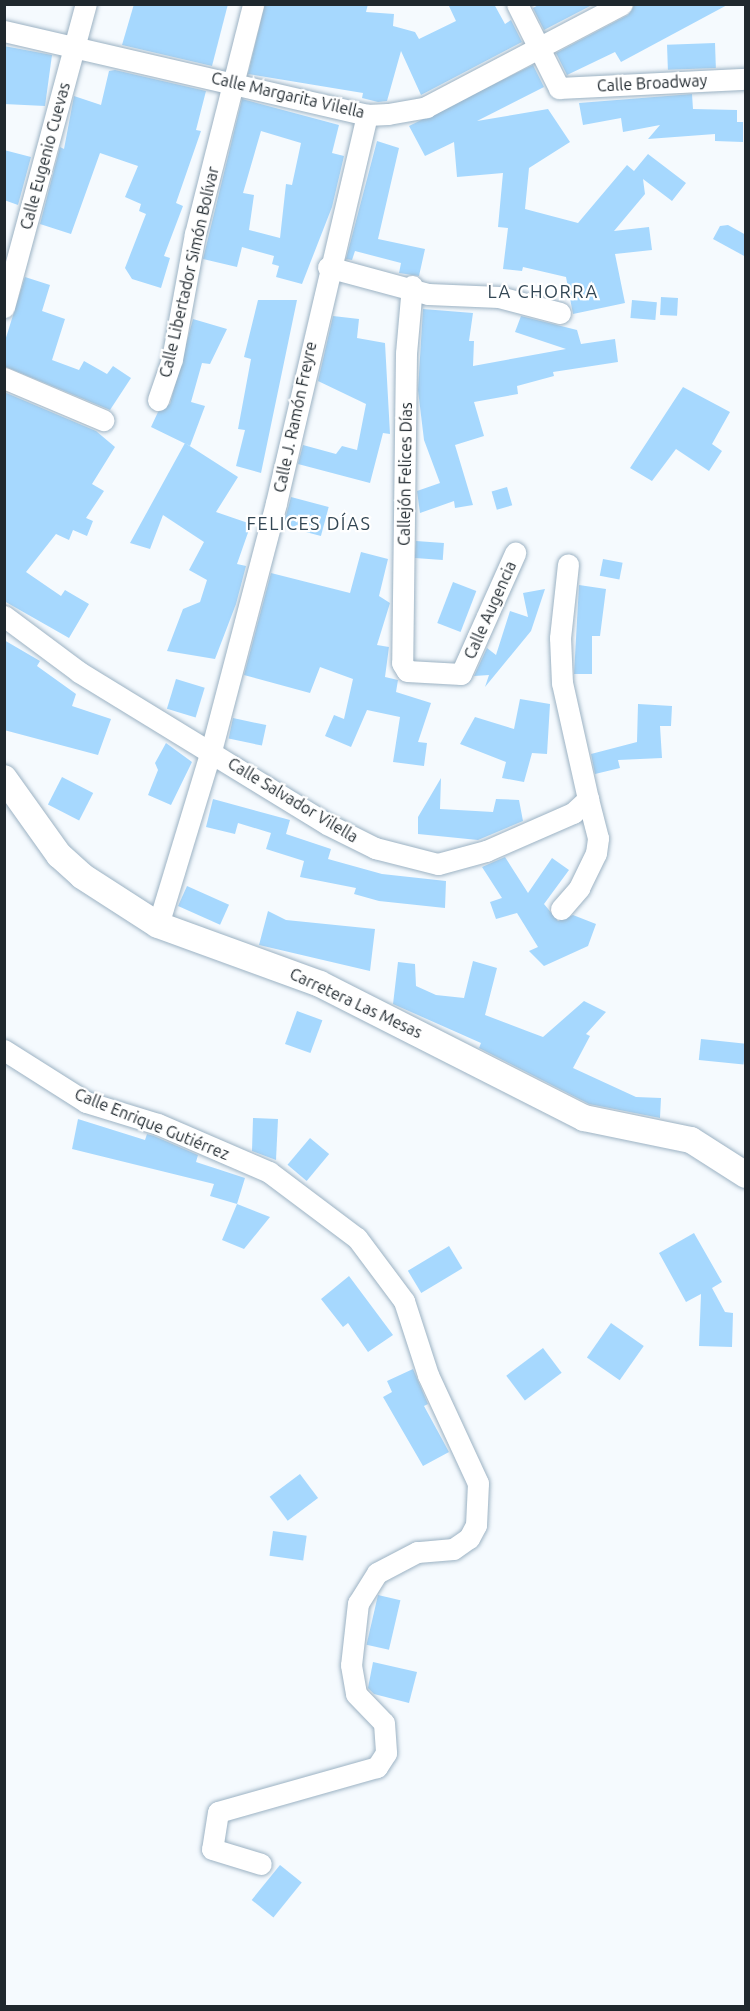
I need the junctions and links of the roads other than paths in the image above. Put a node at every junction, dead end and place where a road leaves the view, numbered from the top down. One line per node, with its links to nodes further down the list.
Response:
1 (86, 4): 6 (street, Calle Eugenio Cuevas)
2 (253, 4): 9 (street, Calle Libertador Simón Bolívar)
3 (517, 4): 7 (street)
4 (622, 4): 7 (street, Calle Margarita Vilella)
5 (4, 31): 6 (street, Calle Margarita Vilella)
6 (76, 45): 9 (street, Calle Margarita Vilella); 13 (street, Calle Eugenio Cuevas)
7 (539, 48): 8 (street, Calle Broadway); 10 (street, Calle Margarita Vilella)
8 (746, 79)
9 (234, 82): 10 (street, Calle Margarita Vilella); 16 (street, Calle Libertador Simón Bolívar)
10 (367, 115): 11 (street, Calle J. Ramón Freyre)
11 (328, 267): 12 (street); 22 (street, Calle J. Ramón Freyre)
12 (412, 286): 14 (street); 21 (street, Callejón Felices Días)
13 (4, 307)
14 (560, 314)
15 (4, 378): 17 (street)
16 (158, 400)
17 (103, 420)
18 (515, 553): 21 (street, Calle Augencia)
19 (568, 564): 24 (street)
20 (4, 616): 22 (street, Calle Salvador Vilella)
21 (402, 663)
22 (212, 751): 24 (street, Calle Salvador Vilella); 26 (street, Calle J. Ramón Freyre)
23 (4, 778): 26 (street, Carretera Las Mesas)
24 (588, 800): 25 (street)
25 (561, 909)
26 (158, 924): 28 (street, Carretera Las Mesas)
27 (4, 1050): 29 (street, Calle Enrique Gutiérrez)
28 (746, 1175)
29 (261, 1864)

